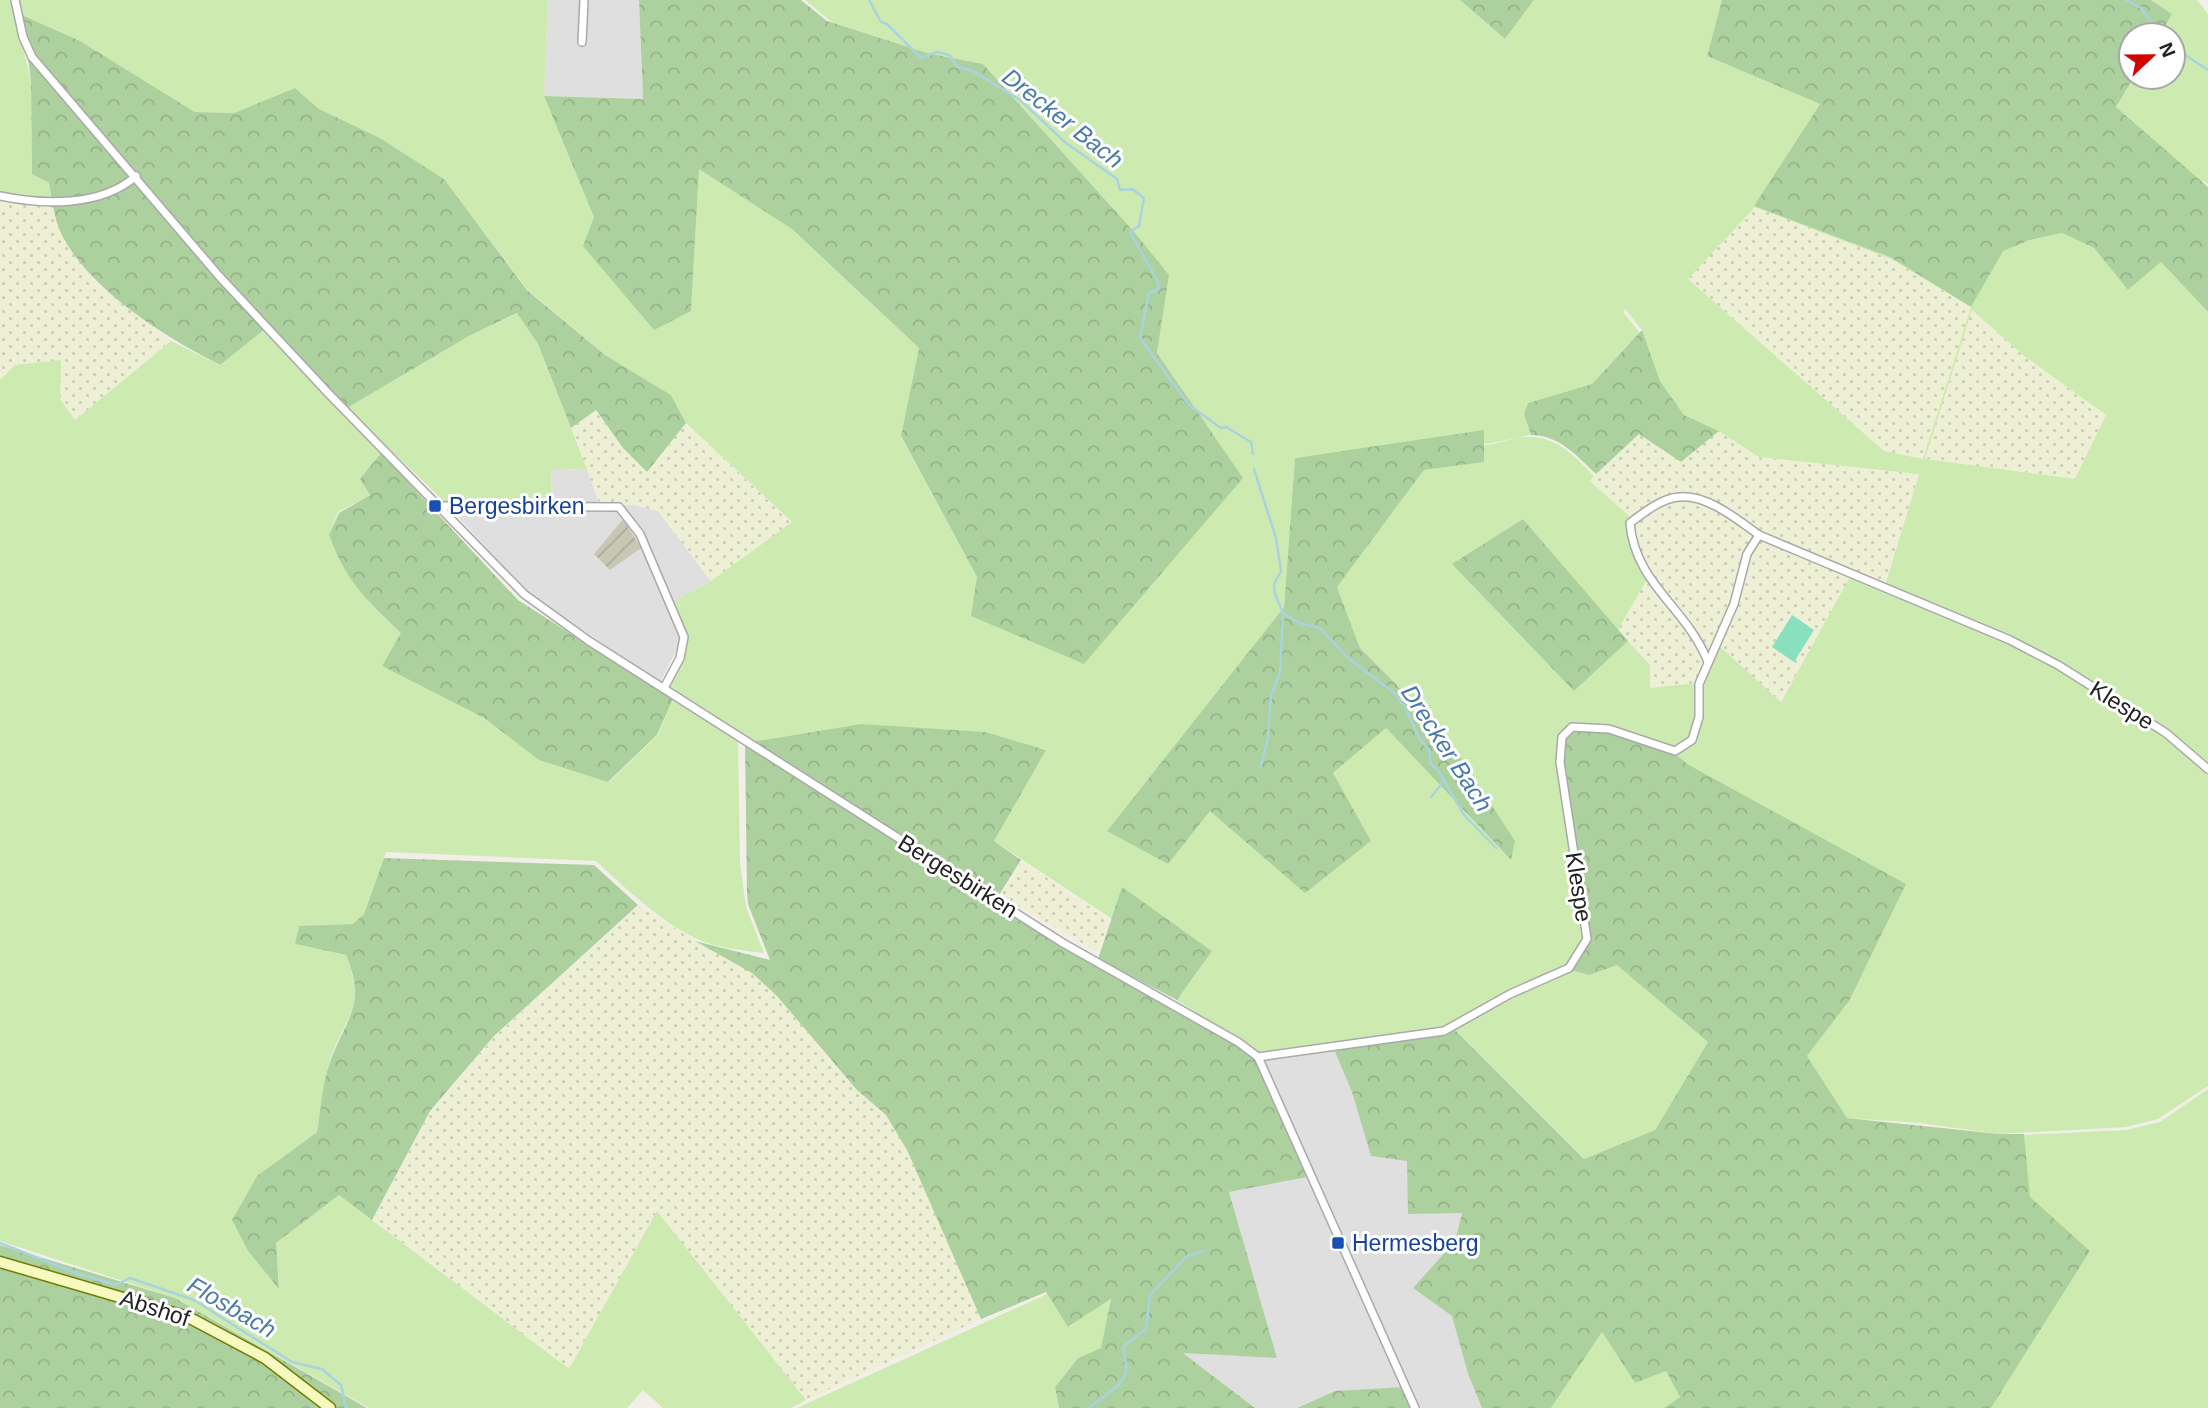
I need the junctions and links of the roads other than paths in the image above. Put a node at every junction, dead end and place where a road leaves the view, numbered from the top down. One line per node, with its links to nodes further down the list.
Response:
1 (15, 0): 4 (street, Bergesbirken)
2 (584, 0): 3 (street)
3 (582, 42)
4 (136, 176): 5 (street); 6 (street, Bergesbirken)
5 (0, 196)
6 (439, 506): 9 (street, Bergesbirken); 9 (street)
7 (1759, 535): 8 (street, Klespe); 8 (street, Klespe); 10 (street, Klespe)
8 (1708, 663): 11 (street, Klespe)
9 (664, 688): 11 (street, Bergesbirken)
10 (2208, 769)
11 (1258, 1057): 14 (street)
12 (0, 1262): 13 (street, Abshof)
13 (330, 1408)
14 (1415, 1408)

